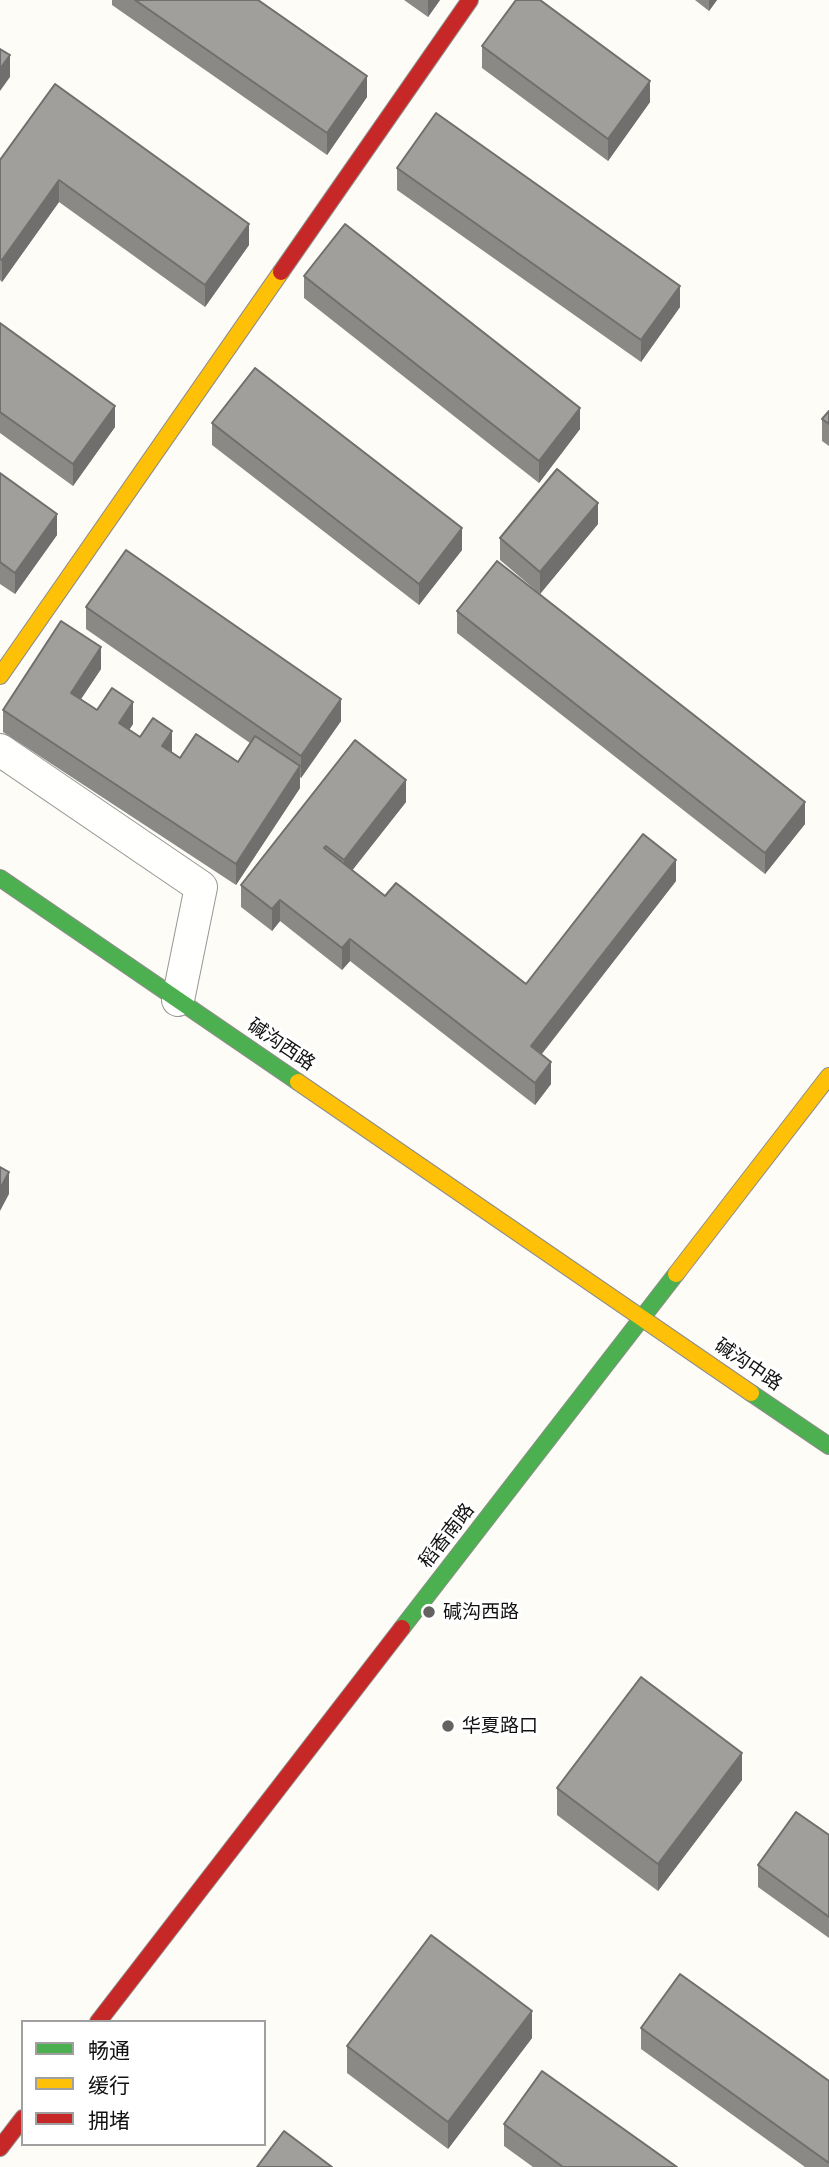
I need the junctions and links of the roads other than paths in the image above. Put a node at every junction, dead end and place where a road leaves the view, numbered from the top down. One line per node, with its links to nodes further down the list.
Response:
1 (470, 0): 2 (street)
2 (0, 676)
3 (0, 750): 5 (street)
4 (0, 878): 5 (street, 碱沟西路)
5 (178, 1000): 7 (street, 碱沟西路)
6 (829, 1076): 7 (street, 稻香南路)
7 (642, 1318): 8 (street, 碱沟中路); 9 (street, 稻香南路)
8 (829, 1446)
9 (99, 2020)
10 (21, 2121): 11 (street)
11 (0, 2148)

